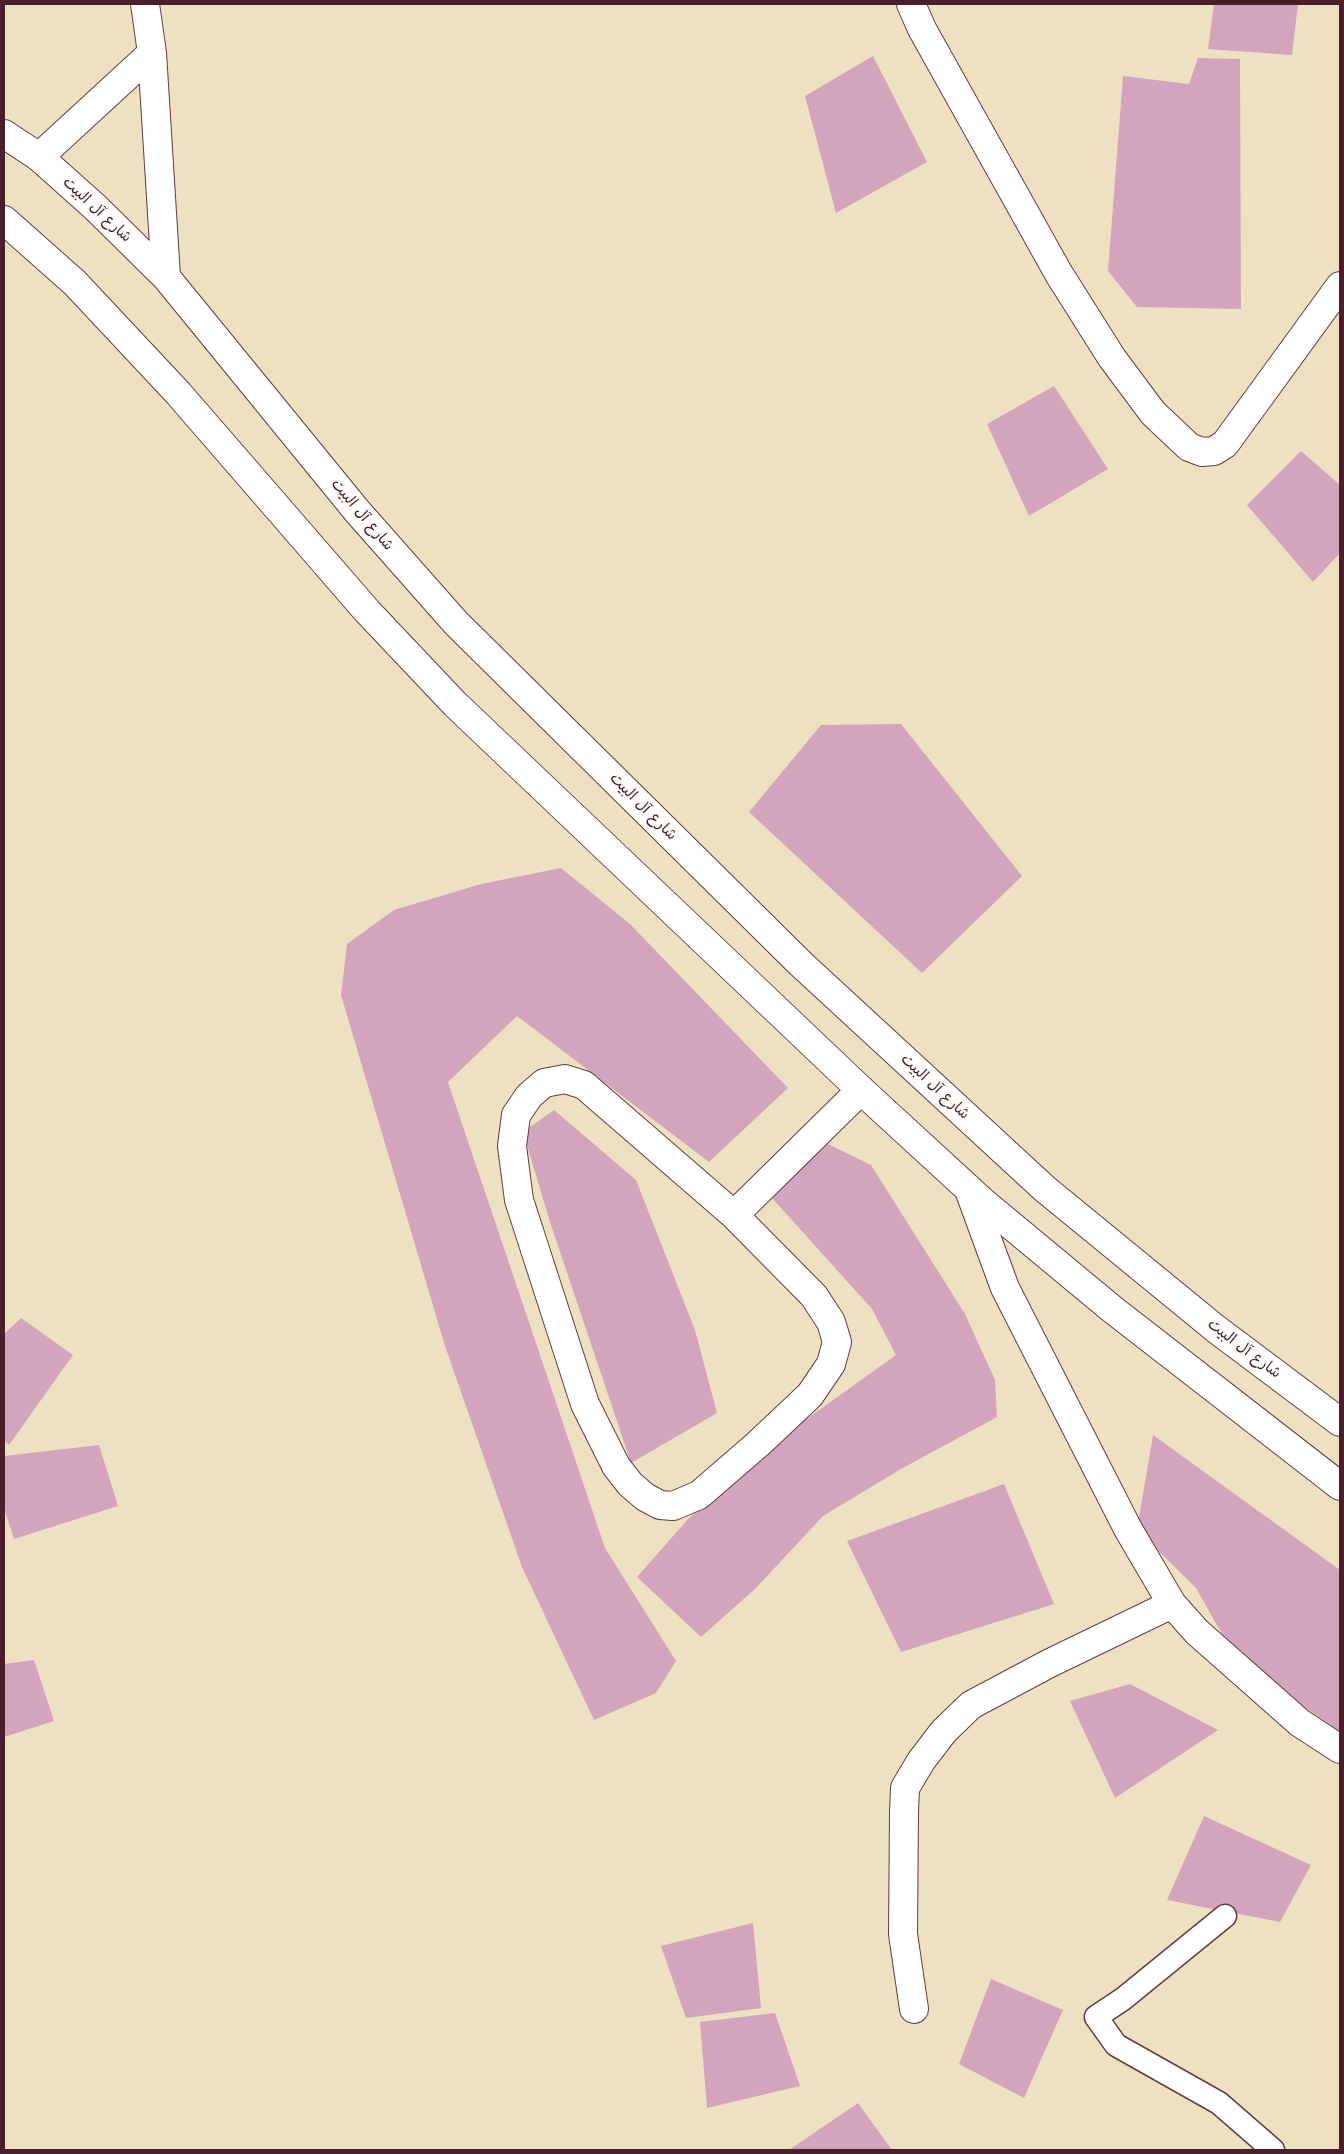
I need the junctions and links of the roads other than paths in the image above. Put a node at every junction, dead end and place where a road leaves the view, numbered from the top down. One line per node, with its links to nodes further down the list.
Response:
1 (145, 4): 3 (street)
2 (911, 4): 8 (street)
3 (152, 53): 5 (street); 7 (street)
4 (4, 134): 5 (street, شارع آل البيت)
5 (39, 157): 7 (street, شارع آل البيت)
6 (4, 220): 9 (street)
7 (166, 277): 12 (street, شارع آل البيت)
8 (1340, 286)
9 (861, 1090): 10 (street); 11 (street)
10 (969, 1190): 13 (street); 14 (street)
11 (734, 1215): 11 (street)
12 (1340, 1422)
13 (1340, 1486)
14 (1172, 1604): 15 (street); 17 (street)
15 (1340, 1749)
16 (1225, 1916): 18 (lane)
17 (914, 2009)
18 (1274, 2150)

